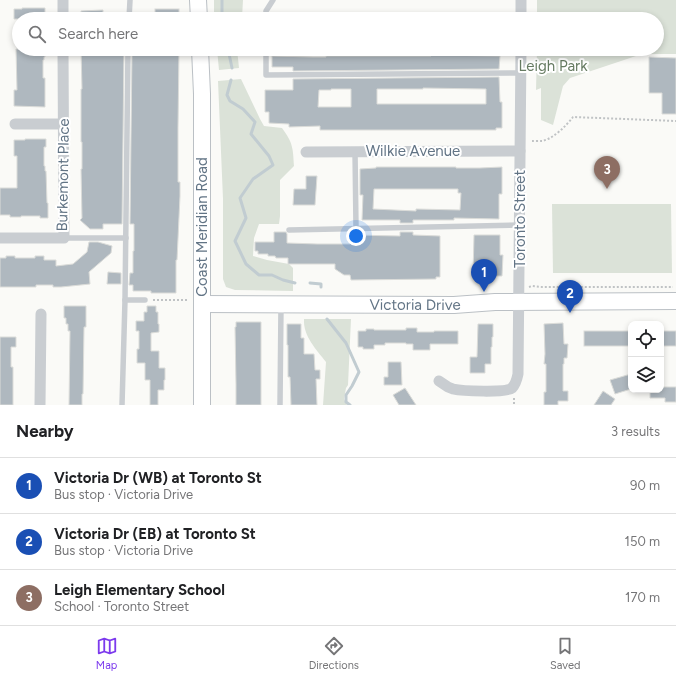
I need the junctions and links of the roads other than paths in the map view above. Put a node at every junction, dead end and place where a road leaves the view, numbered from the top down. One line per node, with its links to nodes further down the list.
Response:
1 (63, 0): 6 (street)
2 (130, 0): 7 (lane)
3 (198, 0): 8 (main road)
4 (273, 0): 9 (lane)
5 (522, 0): 10 (street)
6 (63, 12)
7 (129, 12)
8 (199, 12)
9 (266, 12)
10 (521, 12)
11 (63, 56): 18 (street, Burkemont Place)
12 (128, 56): 27 (lane)
13 (200, 56): 31 (main road, Coast Meridian Road)
14 (266, 56): 16 (lane)
15 (521, 56): 16 (street, Toronto Street)
16 (521, 73): 20 (street, Toronto Street)
17 (15, 124): 18 (street)
18 (64, 124): 26 (street, Burkemont Place)
19 (355, 151): 20 (street, Wilkie Avenue); 21 (street, Wilkie Avenue); 23 (lane)
20 (520, 151): 22 (street, Toronto Street)
21 (306, 152)
22 (520, 225): 23 (lane); 32 (street, Toronto Street)
23 (356, 228): 24 (lane)
24 (289, 230)
25 (0, 238): 26 (street, Burkemont Place)
26 (64, 238): 27 (lane)
27 (126, 238): 28 (lane)
28 (125, 300): 29 (lane); 37 (lane)
29 (145, 300)
30 (676, 301): 32 (main road, Victoria Drive)
31 (194, 302): 33 (main road, Victoria Drive); 38 (main road, Coast Meridian Road)
32 (519, 302): 33 (main road, Victoria Drive); 35 (street, Toronto Street)
33 (281, 304): 39 (lane)
34 (41, 314): 36 (street)
35 (439, 381)
36 (40, 405)
37 (122, 405)
38 (202, 405)
39 (280, 405)

